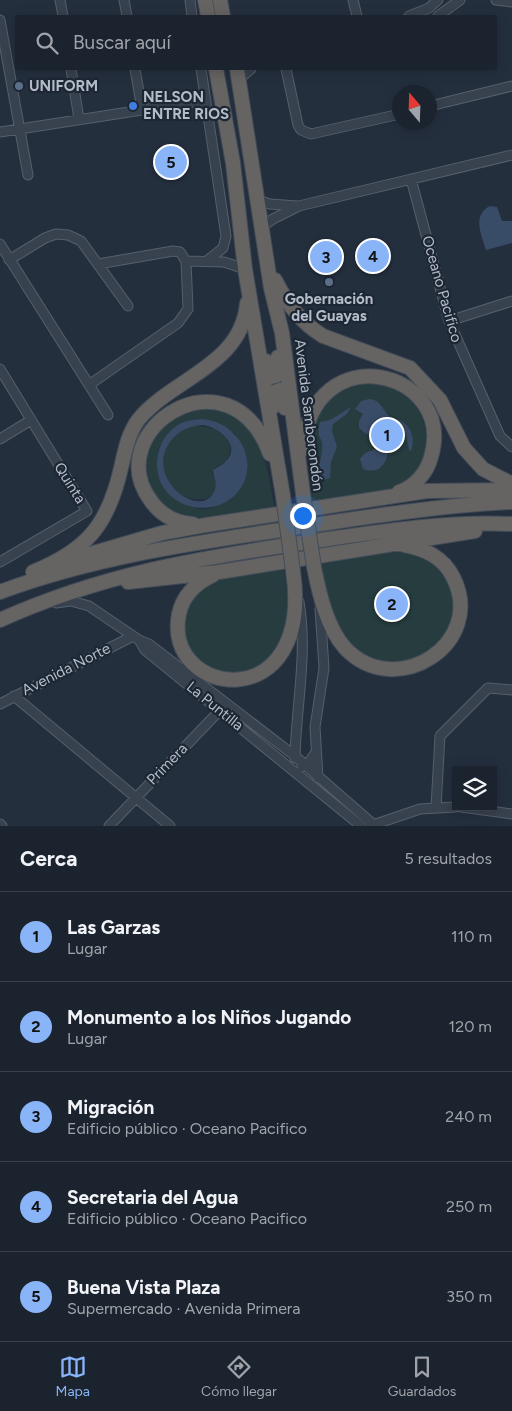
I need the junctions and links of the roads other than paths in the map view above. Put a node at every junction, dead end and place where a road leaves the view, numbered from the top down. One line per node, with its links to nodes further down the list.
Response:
1 (60, 0): 12 (street)
2 (124, 0): 13 (street)
3 (190, 0): 14 (street)
4 (206, 0): 15 (highway)
5 (220, 0): 16 (highway)
6 (227, 0): 17 (highway)
7 (353, 0): 18 (street)
8 (438, 0): 19 (street)
9 (460, 0): 20 (street)
10 (496, 0): 11 (street)
11 (512, 2)
12 (63, 15)
13 (127, 15)
14 (192, 15)
15 (208, 15)
16 (223, 15)
17 (230, 15)
18 (357, 15)
19 (414, 15)
20 (439, 15)
21 (0, 20): 34 (street)
22 (71, 70): 33 (street)
23 (135, 70): 31 (street)
24 (201, 70): 29 (street)
25 (216, 70): 48 (highway)
26 (286, 70): 32 (street)
27 (238, 74): 39 (highway, Avenida Samborondón)
28 (512, 86): 30 (street)
29 (206, 100): 31 (street); 44 (street)
30 (437, 104)
31 (142, 109): 33 (street)
32 (392, 116)
33 (80, 119): 34 (street)
34 (18, 128): 35 (street); 37 (street)
35 (0, 132)
36 (512, 155): 38 (street)
37 (28, 175)
38 (411, 178): 40 (street); 53 (street, Oceano Pacifico)
39 (258, 200): 40 (street); 41 (highway, Avenida Samborondón)
40 (299, 206): 41 (street)
41 (262, 227): 47 (highway, Avenida Samborondón)
42 (0, 244): 43 (street)
43 (9, 260): 46 (street); 55 (street)
44 (208, 260): 45 (street); 48 (street)
45 (186, 261): 46 (street); 55 (street)
46 (98, 264): 52 (street)
47 (269, 269): 49 (highway, Avenida Samborondón); 64 (highway)
48 (246, 273): 51 (highway); 73 (highway)
49 (272, 288): 51 (highway); 61 (highway, Avenida Samborondón)
50 (512, 301): 53 (street)
51 (251, 305): 60 (highway)
52 (128, 306)
53 (449, 321): 59 (street, Oceano Pacifico)
54 (0, 369): 57 (street, Quinta)
55 (89, 385): 56 (street)
56 (108, 415)
57 (31, 420): 58 (street); 72 (street, Quinta)
58 (0, 439)
59 (512, 447)
60 (275, 448): 61 (highway); 63 (highway)
61 (298, 460): 62 (highway, Avenida Samborondón)
62 (301, 477): 66 (highway); 77 (highway, Avenida Samborondón, bridge)
63 (280, 480): 69 (highway); 75 (highway, bridge)
64 (512, 484)
65 (512, 490): 66 (highway)
66 (377, 499): 69 (highway)
67 (512, 502): 78 (highway)
68 (512, 524): 79 (highway)
69 (206, 525): 73 (highway)
70 (512, 528): 71 (highway)
71 (388, 545): 74 (highway); 77 (highway, Avenida Samborondón)
72 (0, 562)
73 (36, 570): 76 (highway)
74 (219, 572): 75 (highway); 79 (highway)
75 (294, 575): 87 (street)
76 (0, 585)
77 (319, 589): 89 (street)
78 (0, 592)
79 (61, 595): 80 (highway)
80 (24, 609): 81 (highway); 82 (street, La Puntilla)
81 (0, 620)
82 (136, 638): 84 (street, Avenida Norte); 86 (street, La Puntilla)
83 (512, 690): 96 (street)
84 (14, 696): 85 (street, Avenida Norte); 95 (street)
85 (0, 704)
86 (223, 706): 88 (street, La Puntilla); 92 (street, La Puntilla); 95 (street, Primera)
87 (296, 737): 88 (street); 90 (street)
88 (281, 745): 90 (street, La Puntilla)
89 (316, 752): 91 (street); 93 (street)
90 (295, 756): 91 (street, La Puntilla); 92 (street)
91 (305, 765): 92 (street); 93 (street, La Puntilla)
92 (295, 770): 94 (street, La Puntilla)
93 (318, 776): 94 (street); 100 (street, La Puntilla)
94 (318, 790): 103 (street, La Puntilla)
95 (135, 797): 101 (street, Primera); 102 (street)
96 (436, 807): 97 (street); 100 (street)
97 (452, 807)
98 (490, 811): 99 (street)
99 (512, 814)
100 (373, 825)
101 (109, 826)
102 (170, 826)
103 (361, 826)

